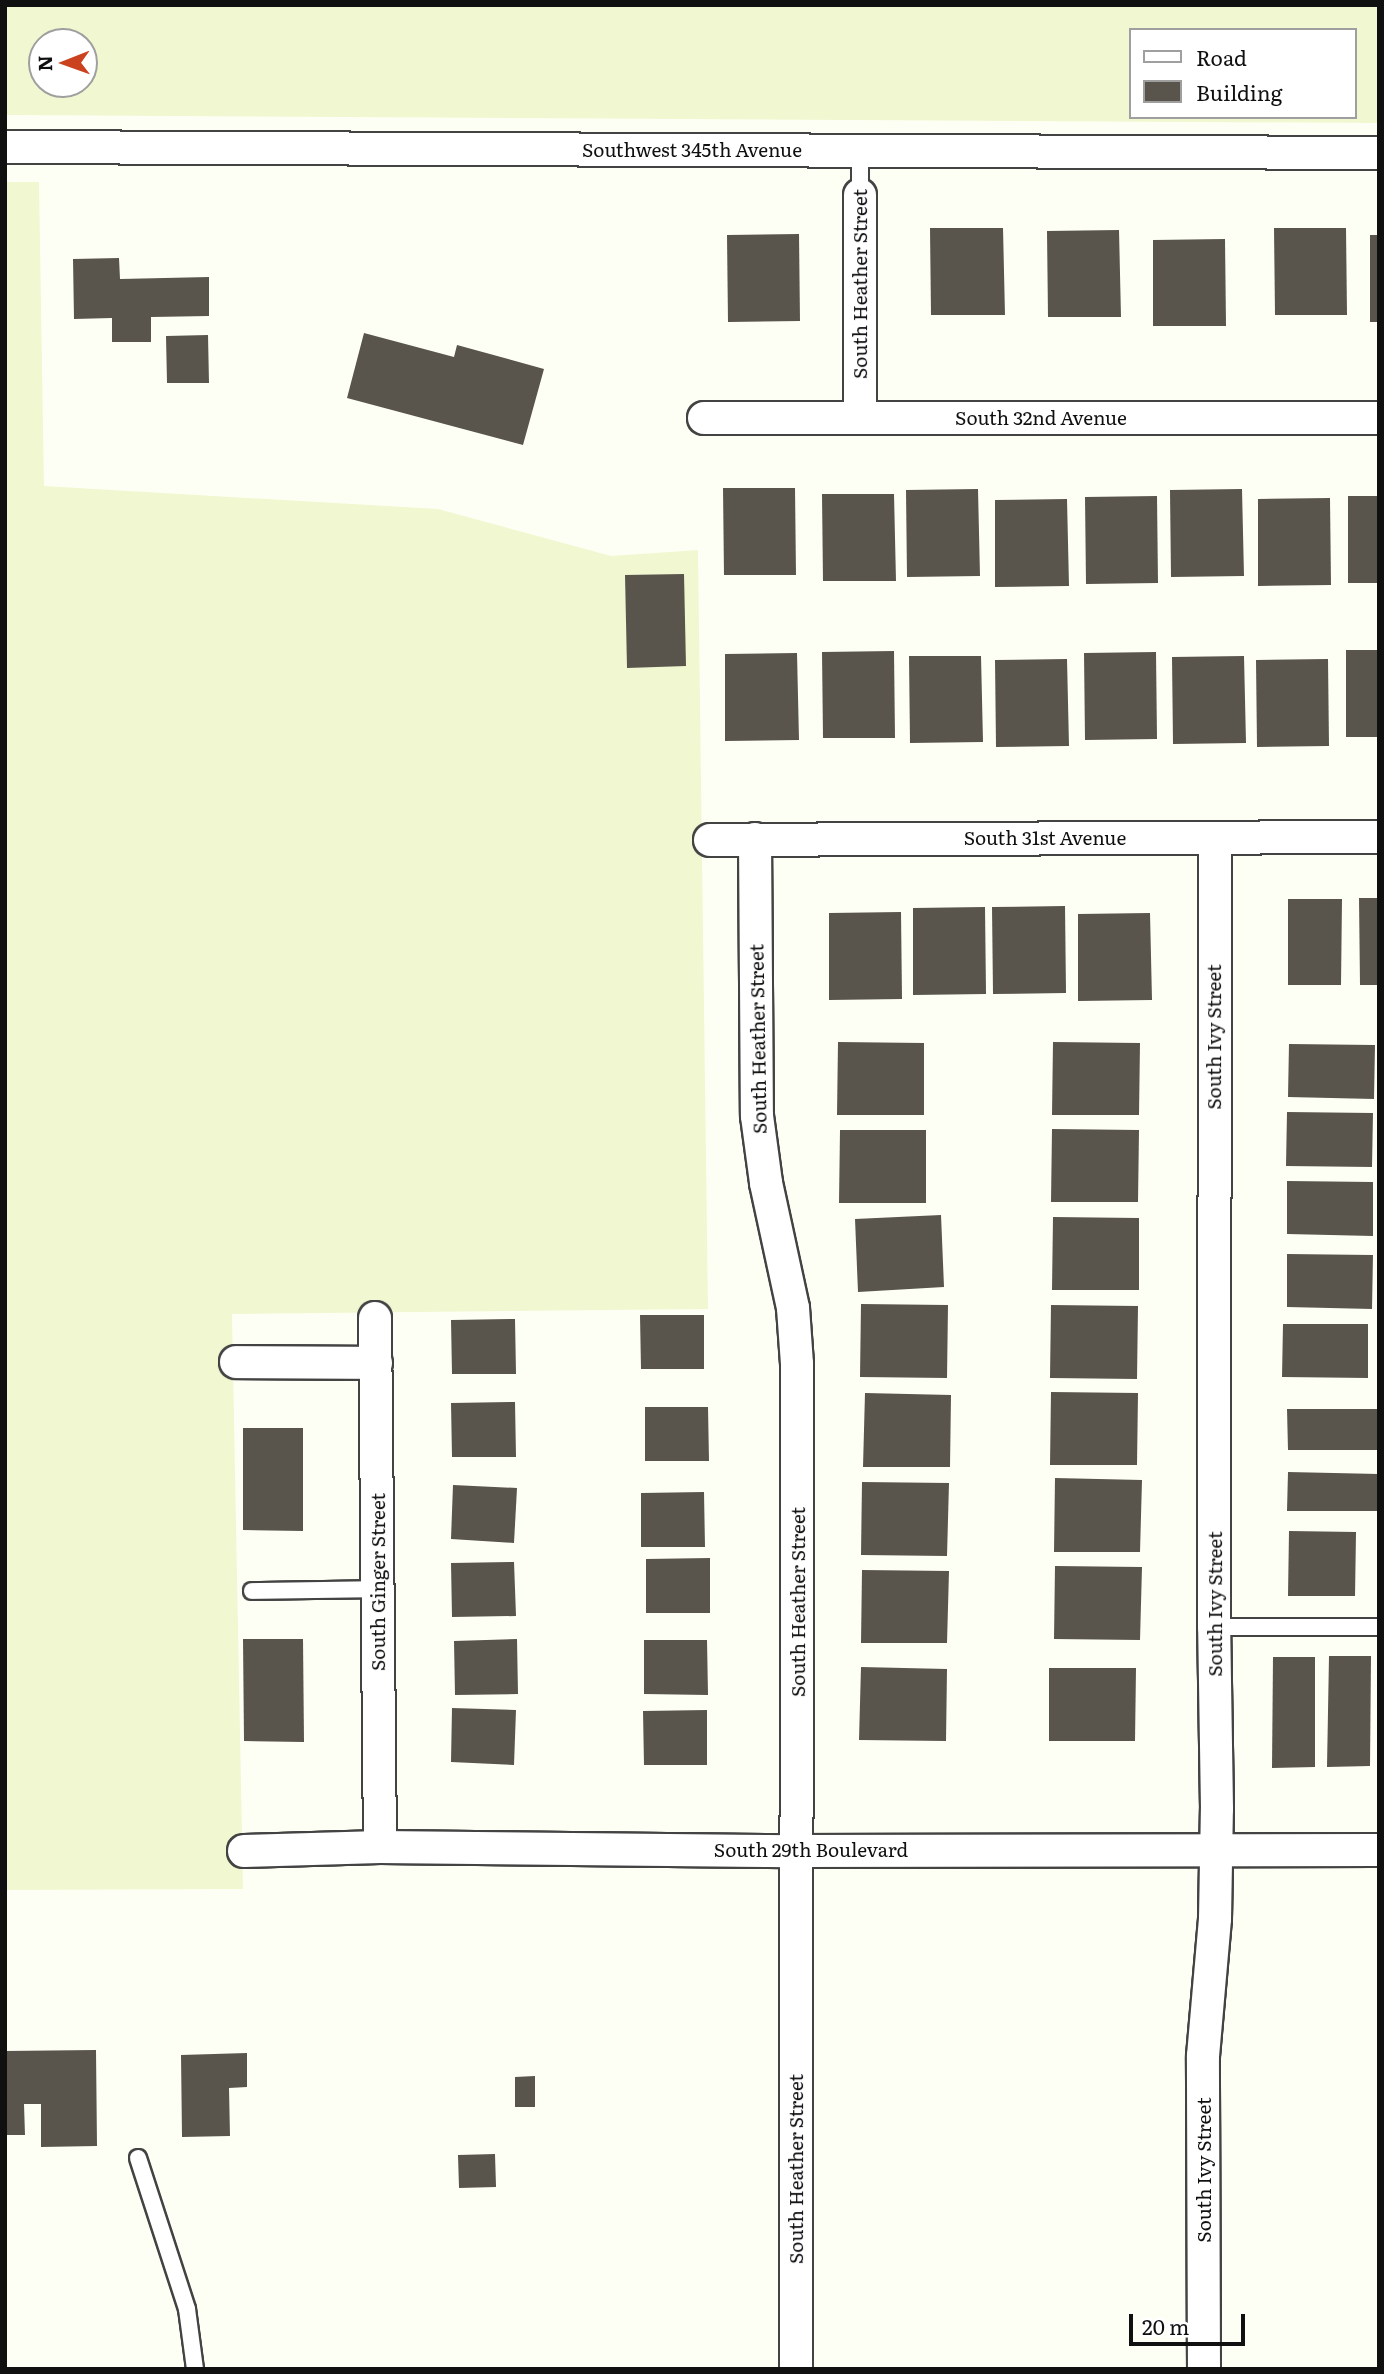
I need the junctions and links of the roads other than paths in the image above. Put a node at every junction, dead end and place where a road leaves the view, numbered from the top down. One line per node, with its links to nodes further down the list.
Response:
1 (5, 147): 2 (street, Southwest 345th Avenue)
2 (860, 150): 3 (street, Southwest 345th Avenue); 4 (lane, South Heather Street)
3 (1379, 153)
4 (860, 195): 6 (street, South Heather Street)
5 (704, 418): 6 (street, South 32nd Avenue)
6 (860, 418): 7 (street, South 32nd Avenue)
7 (1379, 418)
8 (1379, 837): 9 (street, South 31st Avenue)
9 (1215, 838): 10 (street, South 31st Avenue); 17 (street, South Ivy Street)
10 (755, 839): 11 (street, South 31st Avenue); 23 (street, South Heather Street)
11 (710, 840)
12 (375, 1318): 14 (street, South Ginger Street)
13 (236, 1362): 14 (street)
14 (376, 1363): 15 (street, South Ginger Street)
15 (378, 1589): 16 (lane); 19 (street, South Ginger Street)
16 (252, 1591)
17 (1214, 1627): 18 (lane); 21 (street, South Ivy Street)
18 (1379, 1627)
19 (380, 1847): 20 (street, South 29th Boulevard); 23 (street, South 29th Boulevard)
20 (244, 1850)
21 (1217, 1850): 22 (street, South 29th Boulevard); 23 (street, South 29th Boulevard); 27 (street, South Ivy Street)
22 (1379, 1850)
23 (796, 1851): 26 (street, South Heather Street)
24 (138, 2158): 25 (lane)
25 (195, 2369)
26 (796, 2369)
27 (1204, 2369)

